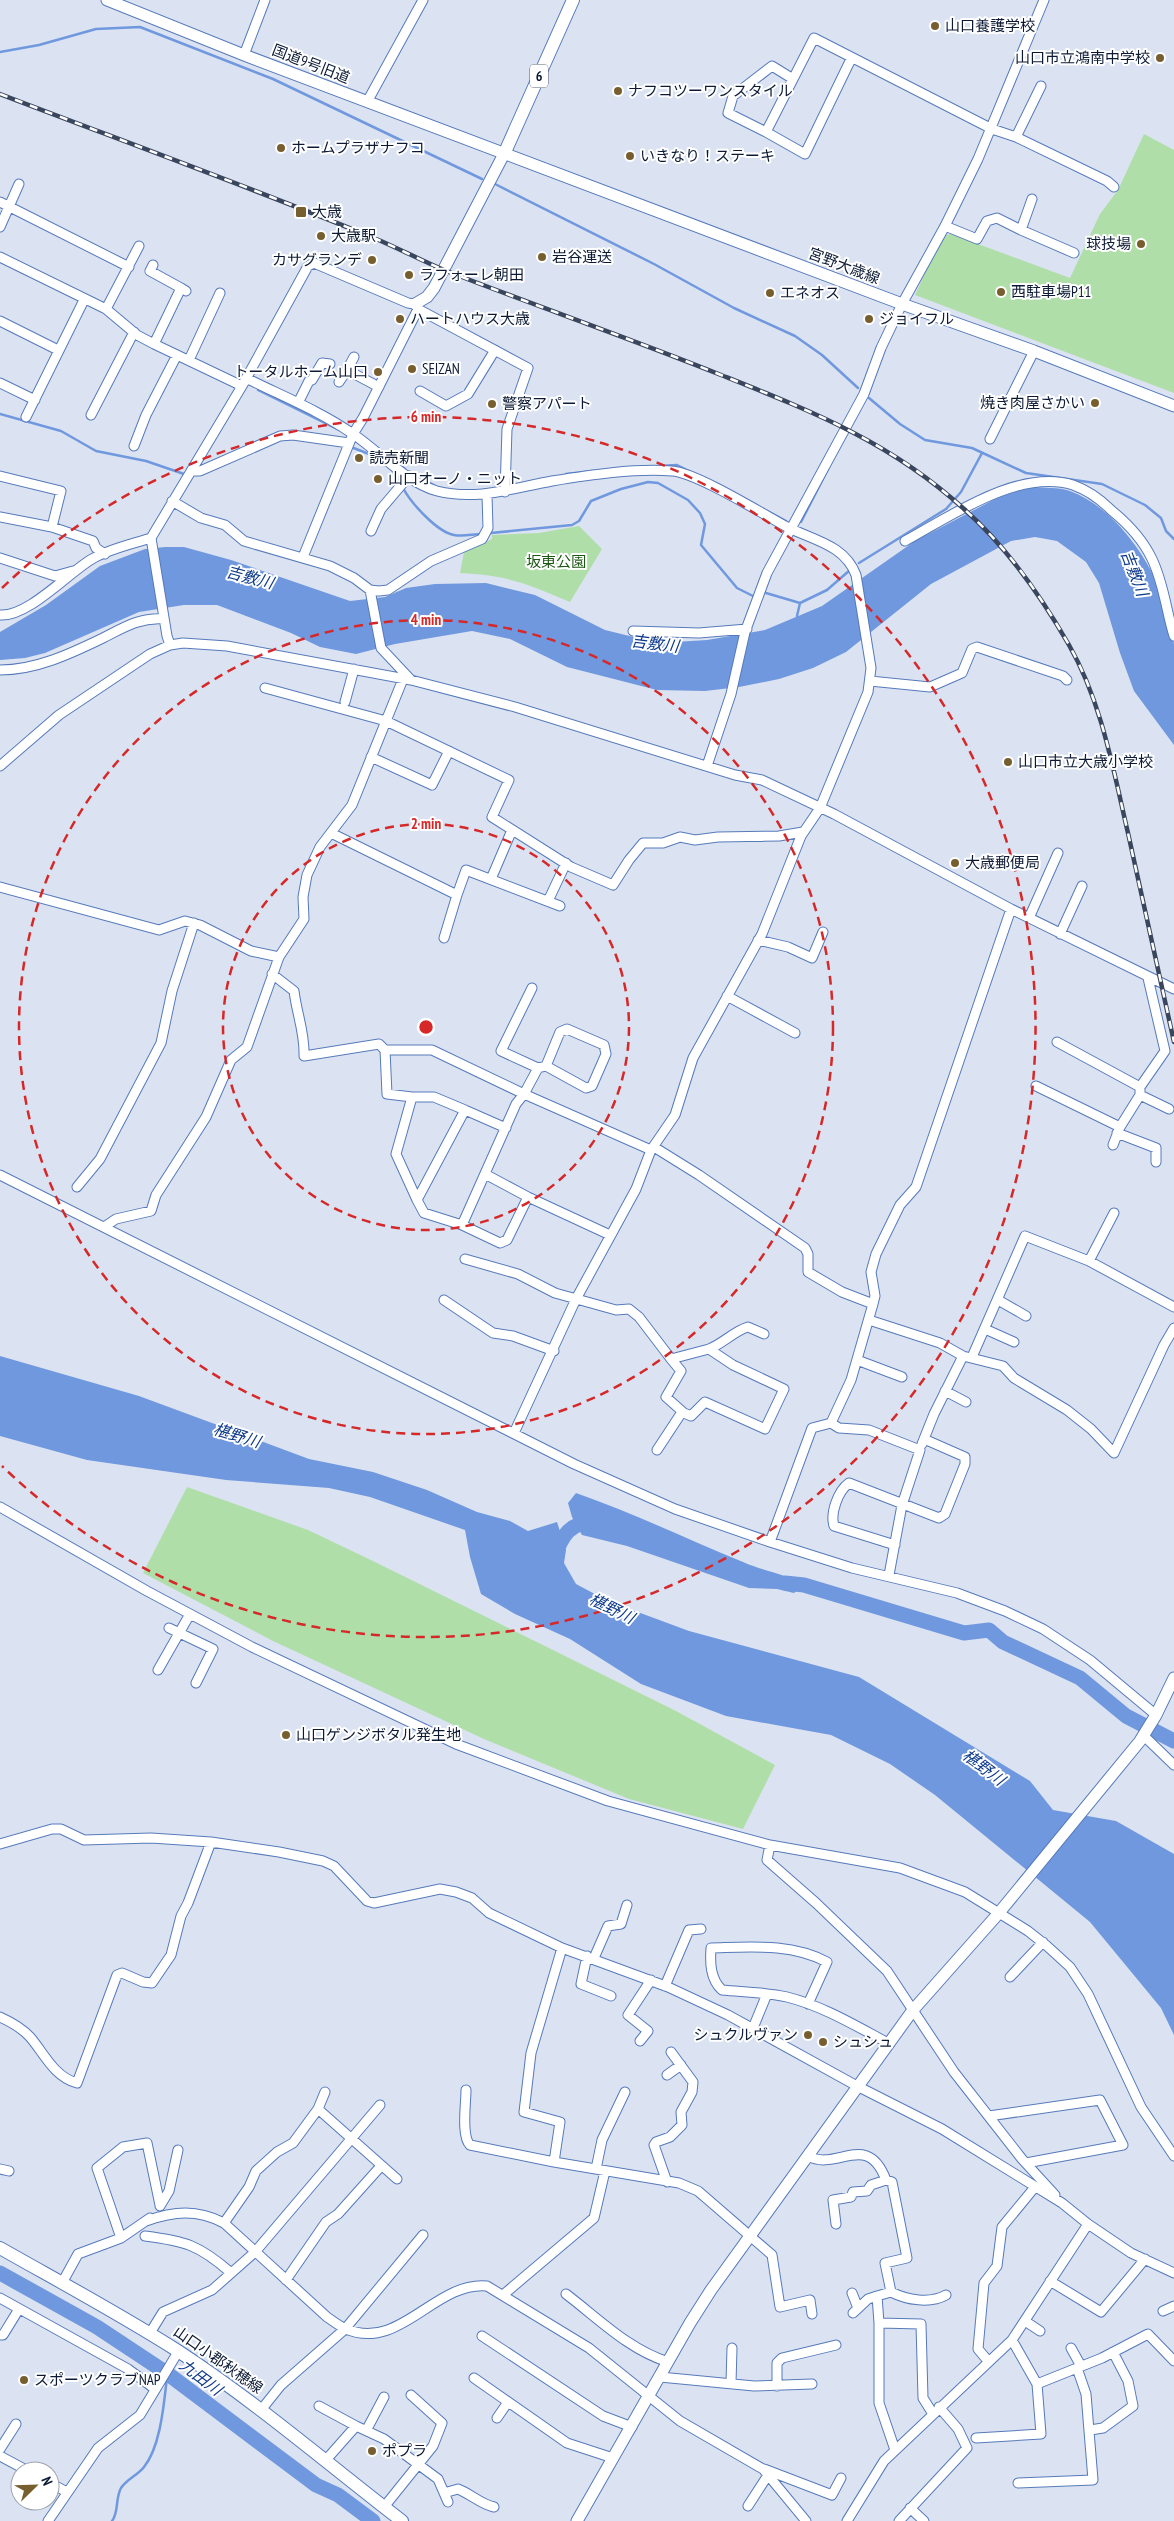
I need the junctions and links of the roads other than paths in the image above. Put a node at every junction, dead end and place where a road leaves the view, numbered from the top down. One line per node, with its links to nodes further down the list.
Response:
1 (107, 0): 6 (street, 国道9号旧道)
2 (265, 0): 6 (street)
3 (423, 0): 10 (street)
4 (573, 0): 14 (main road, 6)
5 (1044, 0): 11 (street)
6 (244, 55): 10 (street, 国道9号旧道)
7 (851, 59): 8 (street); 11 (street); 12 (street)
8 (793, 78): 12 (street); 12 (street)
9 (1041, 86): 13 (street)
10 (367, 102): 14 (street, 国道9号旧道)
11 (992, 129): 13 (street); 20 (street)
12 (766, 132)
13 (1016, 138): 16 (street)
14 (505, 152): 30 (street, 宮野大歳線); 31 (street)
15 (19, 184): 19 (street)
16 (1114, 188)
17 (1032, 199): 22 (street)
18 (0, 202): 19 (street)
19 (9, 206): 21 (street); 26 (street)
20 (945, 226): 22 (street); 30 (street)
21 (0, 227)
22 (1021, 230): 24 (street)
23 (140, 246): 26 (street)
24 (1074, 253)
25 (0, 257): 29 (street)
26 (129, 266): 32 (street)
27 (150, 271): 35 (street)
28 (220, 293): 41 (street)
29 (84, 300): 32 (street); 36 (street)
30 (902, 304): 38 (street, 宮野大歳線); 66 (street)
31 (417, 306): 37 (street); 44 (street); 47 (street)
32 (106, 309): 34 (street)
33 (0, 322): 36 (street)
34 (134, 332): 35 (street); 52 (street)
35 (154, 344): 39 (street)
36 (58, 350): 49 (street)
37 (495, 350): 48 (street); 61 (street)
38 (1034, 351): 51 (street, 宮野大歳線); 55 (street)
39 (177, 355): 41 (street); 57 (street)
40 (354, 357): 43 (street)
41 (189, 360): 44 (street)
42 (330, 364): 50 (street)
43 (347, 370): 45 (street); 47 (street)
44 (244, 382): 50 (street); 58 (street)
45 (340, 382)
46 (0, 383): 49 (street)
47 (379, 387): 54 (street)
48 (420, 391)
49 (35, 400): 53 (street)
50 (298, 403): 54 (street)
51 (1174, 406)
52 (91, 415)
53 (26, 417)
54 (353, 434): 56 (street); 60 (street)
55 (990, 439)
56 (348, 443): 58 (street); 71 (street)
57 (134, 446)
58 (191, 471): 63 (street)
59 (0, 476): 65 (street)
60 (409, 476): 62 (street); 67 (street)
61 (505, 492): 62 (street); 66 (street)
62 (486, 495): 74 (street)
63 (172, 501): 68 (street); 71 (street)
64 (0, 517): 65 (street)
65 (52, 527): 70 (street)
66 (792, 529): 79 (street); 86 (street)
67 (371, 531)
68 (151, 541): 70 (street); 77 (street)
69 (905, 541): 75 (street)
70 (105, 554): 73 (street)
71 (303, 556): 74 (street)
72 (0, 558): 73 (street)
73 (76, 571): 76 (street)
74 (371, 593): 84 (street)
75 (1171, 609): 80 (street)
76 (0, 615)
77 (164, 619): 81 (street); 83 (street)
78 (633, 631): 79 (street)
79 (746, 631): 93 (street)
80 (1174, 636)
81 (170, 645): 82 (street); 92 (street)
82 (354, 669): 84 (street); 88 (street)
83 (0, 670)
84 (407, 679): 89 (street); 93 (street)
85 (1067, 680): 86 (street)
86 (870, 681): 94 (street)
87 (265, 688): 89 (street)
88 (346, 702)
89 (386, 721): 90 (street); 91 (street)
90 (449, 751): 91 (street); 95 (street)
91 (371, 757): 97 (street)
92 (0, 766)
93 (707, 766): 94 (street)
94 (820, 808): 96 (street); 106 (street)
95 (512, 830): 99 (street); 100 (street)
96 (803, 832): 99 (street); 112 (street)
97 (331, 833): 103 (street); 113 (street)
98 (1058, 853): 107 (street)
99 (566, 863): 104 (street)
100 (491, 879): 103 (street); 104 (street)
101 (1082, 886): 110 (street)
102 (0, 887): 108 (street)
103 (457, 895): 111 (street)
104 (548, 901): 105 (street)
105 (560, 906)
106 (1011, 909): 107 (street); 148 (street)
107 (1029, 918): 110 (street)
108 (194, 923): 113 (street); 136 (street)
109 (823, 932): 112 (street)
110 (1060, 934): 115 (street)
111 (444, 938)
112 (758, 940): 118 (street)
113 (279, 957): 114 (street)
114 (272, 974): 121 (street); 141 (street)
115 (1148, 978): 117 (street); 124 (street)
116 (532, 988): 122 (street)
117 (1174, 989)
118 (727, 996): 119 (street); 132 (street)
119 (795, 1033)
120 (1057, 1042): 124 (street)
121 (385, 1050): 125 (street); 126 (street)
122 (542, 1067): 122 (street); 125 (street)
123 (1036, 1086): 130 (street)
124 (1140, 1091): 127 (street); 130 (street)
125 (524, 1094): 129 (street); 132 (street)
126 (412, 1097): 128 (street); 138 (street)
127 (1169, 1109)
128 (465, 1110): 129 (street); 138 (street)
129 (506, 1128): 134 (street)
130 (1119, 1130): 131 (street); 133 (street)
131 (1113, 1145)
132 (653, 1149): 142 (street); 148 (street)
133 (1156, 1162)
134 (485, 1174): 137 (street); 140 (street)
135 (0, 1175): 141 (street)
136 (77, 1187)
137 (528, 1197): 140 (street); 142 (street)
138 (417, 1200): 140 (street)
139 (1114, 1212): 144 (street)
140 (462, 1225)
141 (104, 1228): 166 (street)
142 (610, 1235): 145 (street)
143 (466, 1259): 145 (street)
144 (1089, 1261): 147 (street); 149 (street)
145 (576, 1299): 157 (street); 159 (street)
146 (444, 1300): 157 (street)
147 (998, 1300): 150 (street); 153 (street)
148 (873, 1304): 151 (street)
149 (1174, 1307)
150 (1026, 1316)
151 (869, 1320): 158 (street); 160 (street)
152 (1174, 1328): 158 (street)
153 (985, 1329): 155 (street); 158 (street)
154 (764, 1334): 156 (street)
155 (1014, 1342)
156 (709, 1349): 159 (street); 164 (street)
157 (554, 1351): 166 (street)
158 (968, 1356): 162 (street)
159 (671, 1359): 164 (street)
160 (857, 1360): 161 (street); 165 (street)
161 (902, 1377)
162 (945, 1391): 163 (street); 167 (street)
163 (966, 1402)
164 (682, 1412): 168 (street)
165 (831, 1423): 169 (street); 172 (street)
166 (514, 1433): 172 (street)
167 (924, 1439): 169 (street); 170 (street)
168 (658, 1450)
169 (920, 1450): 170 (street)
170 (902, 1505): 173 (street); 173 (street)
171 (0, 1507): 175 (street)
172 (770, 1542): 174 (street)
173 (895, 1544): 174 (street)
174 (889, 1575): 181 (street)
175 (190, 1614): 177 (street); 186 (street)
176 (169, 1628): 177 (street)
177 (179, 1632): 178 (street); 180 (street)
178 (158, 1670)
179 (1174, 1678): 181 (street)
180 (196, 1683)
181 (1156, 1715): 182 (street)
182 (1142, 1738): 183 (street); 188 (street)
183 (1174, 1765)
184 (211, 1842): 185 (street); 191 (street); 200 (street)
185 (0, 1844)
186 (770, 1845): 188 (street); 199 (street)
187 (627, 1905): 192 (street)
188 (1000, 1911): 190 (street); 199 (street)
189 (701, 1930): 195 (street)
190 (1042, 1942): 193 (street); 217 (street)
191 (562, 1948): 192 (street); 218 (street)
192 (590, 1957): 194 (street); 197 (street)
193 (1010, 1977)
194 (650, 1980): 195 (street); 202 (street)
195 (665, 1986): 201 (street)
196 (767, 1994): 198 (street); 198 (street); 201 (street)
197 (611, 1996)
198 (808, 2004): 203 (street)
199 (912, 2010): 203 (street); 213 (street)
200 (0, 2017)
201 (753, 2028): 207 (street)
202 (640, 2041)
203 (888, 2043): 207 (street)
204 (671, 2052): 205 (street)
205 (681, 2065): 206 (street); 224 (street)
206 (667, 2075)
207 (857, 2086): 216 (street); 225 (street)
208 (466, 2090): 218 (street)
209 (325, 2092): 212 (street)
210 (625, 2092): 221 (street)
211 (380, 2105): 214 (street)
212 (318, 2109): 214 (street); 229 (street)
213 (989, 2116): 219 (street); 219 (street)
214 (351, 2138): 220 (street); 237 (street)
215 (178, 2150): 227 (street)
216 (808, 2156): 223 (street); 234 (street)
217 (1174, 2156)
218 (554, 2162): 221 (street)
219 (1026, 2163): 226 (street)
220 (382, 2166): 222 (street); 241 (street)
221 (600, 2170): 224 (street); 247 (street)
222 (397, 2179)
223 (886, 2180): 230 (street); 244 (street)
224 (667, 2182): 234 (street)
225 (1035, 2187): 226 (street); 268 (street)
226 (1062, 2203): 231 (street)
227 (160, 2205): 228 (street); 235 (street)
228 (146, 2221): 229 (street); 235 (street)
229 (224, 2223): 237 (street)
230 (836, 2224)
231 (1088, 2224): 238 (street); 242 (street)
232 (145, 2236): 239 (street)
233 (423, 2236): 257 (street)
234 (749, 2237): 254 (street); 270 (street)
235 (121, 2238): 243 (street)
236 (0, 2248): 243 (main road, 山口小郡秋穂線)
237 (255, 2252): 239 (street); 241 (street)
238 (1144, 2259): 240 (street); 242 (street)
239 (230, 2272): 259 (street)
240 (1174, 2273)
241 (286, 2280): 257 (street)
242 (1050, 2281): 255 (street)
243 (62, 2283): 259 (main road, 山口小郡秋穂線)
244 (891, 2292): 248 (street); 249 (street)
245 (852, 2293): 249 (street)
246 (566, 2294): 270 (street)
247 (503, 2295): 257 (street); 281 (street)
248 (946, 2295)
249 (877, 2296): 256 (street)
250 (0, 2298): 252 (street)
251 (1174, 2306): 253 (street)
252 (19, 2309): 260 (street); 277 (street)
253 (1164, 2311)
254 (812, 2314)
255 (1024, 2321): 258 (street); 262 (street)
256 (879, 2323): 285 (street); 294 (street)
257 (345, 2329): 284 (street)
258 (1040, 2331)
259 (150, 2333): 267 (main road, 山口小郡秋穂線)
260 (0, 2335)
261 (482, 2336): 289 (street)
262 (1012, 2340): 268 (street); 276 (street)
263 (836, 2345): 278 (street)
264 (732, 2348): 274 (street)
265 (1071, 2348): 271 (street)
266 (1113, 2352): 269 (street); 271 (street); 291 (street)
267 (176, 2356): 277 (street); 284 (main road, 山口小郡秋穂線)
268 (988, 2361): 285 (street)
269 (1174, 2361)
270 (668, 2362): 272 (street)
271 (1079, 2367): 276 (street); 291 (street)
272 (660, 2377): 274 (street); 281 (street)
273 (474, 2378): 282 (street)
274 (731, 2383): 278 (street)
275 (812, 2384): 278 (street)
276 (1037, 2384): 292 (street)
277 (156, 2386): 302 (street)
278 (777, 2386)
279 (411, 2395): 297 (street)
280 (384, 2397): 290 (street)
281 (649, 2397): 289 (street); 298 (street)
282 (508, 2402): 286 (street); 295 (street)
283 (319, 2406): 288 (street)
284 (261, 2410): 296 (main road, 山口小郡秋穂線)
285 (936, 2411): 294 (street); 306 (street)
286 (497, 2418)
287 (16, 2424): 293 (street)
288 (356, 2426): 290 (street); 296 (street)
289 (632, 2426): 295 (street)
290 (367, 2429): 297 (street)
291 (1090, 2430): 300 (street)
292 (976, 2438)
293 (0, 2448)
294 (895, 2450): 311 (street)
295 (614, 2458): 309 (street)
296 (325, 2462): 304 (main road, 山口小郡秋穂線)
297 (419, 2466): 304 (street); 305 (street)
298 (766, 2472): 299 (street); 303 (street); 310 (street)
299 (841, 2478)
300 (1018, 2483)
301 (60, 2488): 302 (street)
302 (67, 2492): 307 (street)
303 (748, 2506)
304 (384, 2507): 308 (main road, 山口小郡秋穂線)
305 (494, 2507)
306 (910, 2508): 312 (street); 313 (street)
307 (48, 2521)
308 (402, 2521)
309 (577, 2521)
310 (806, 2521)
311 (847, 2521)
312 (899, 2521)
313 (924, 2521)

